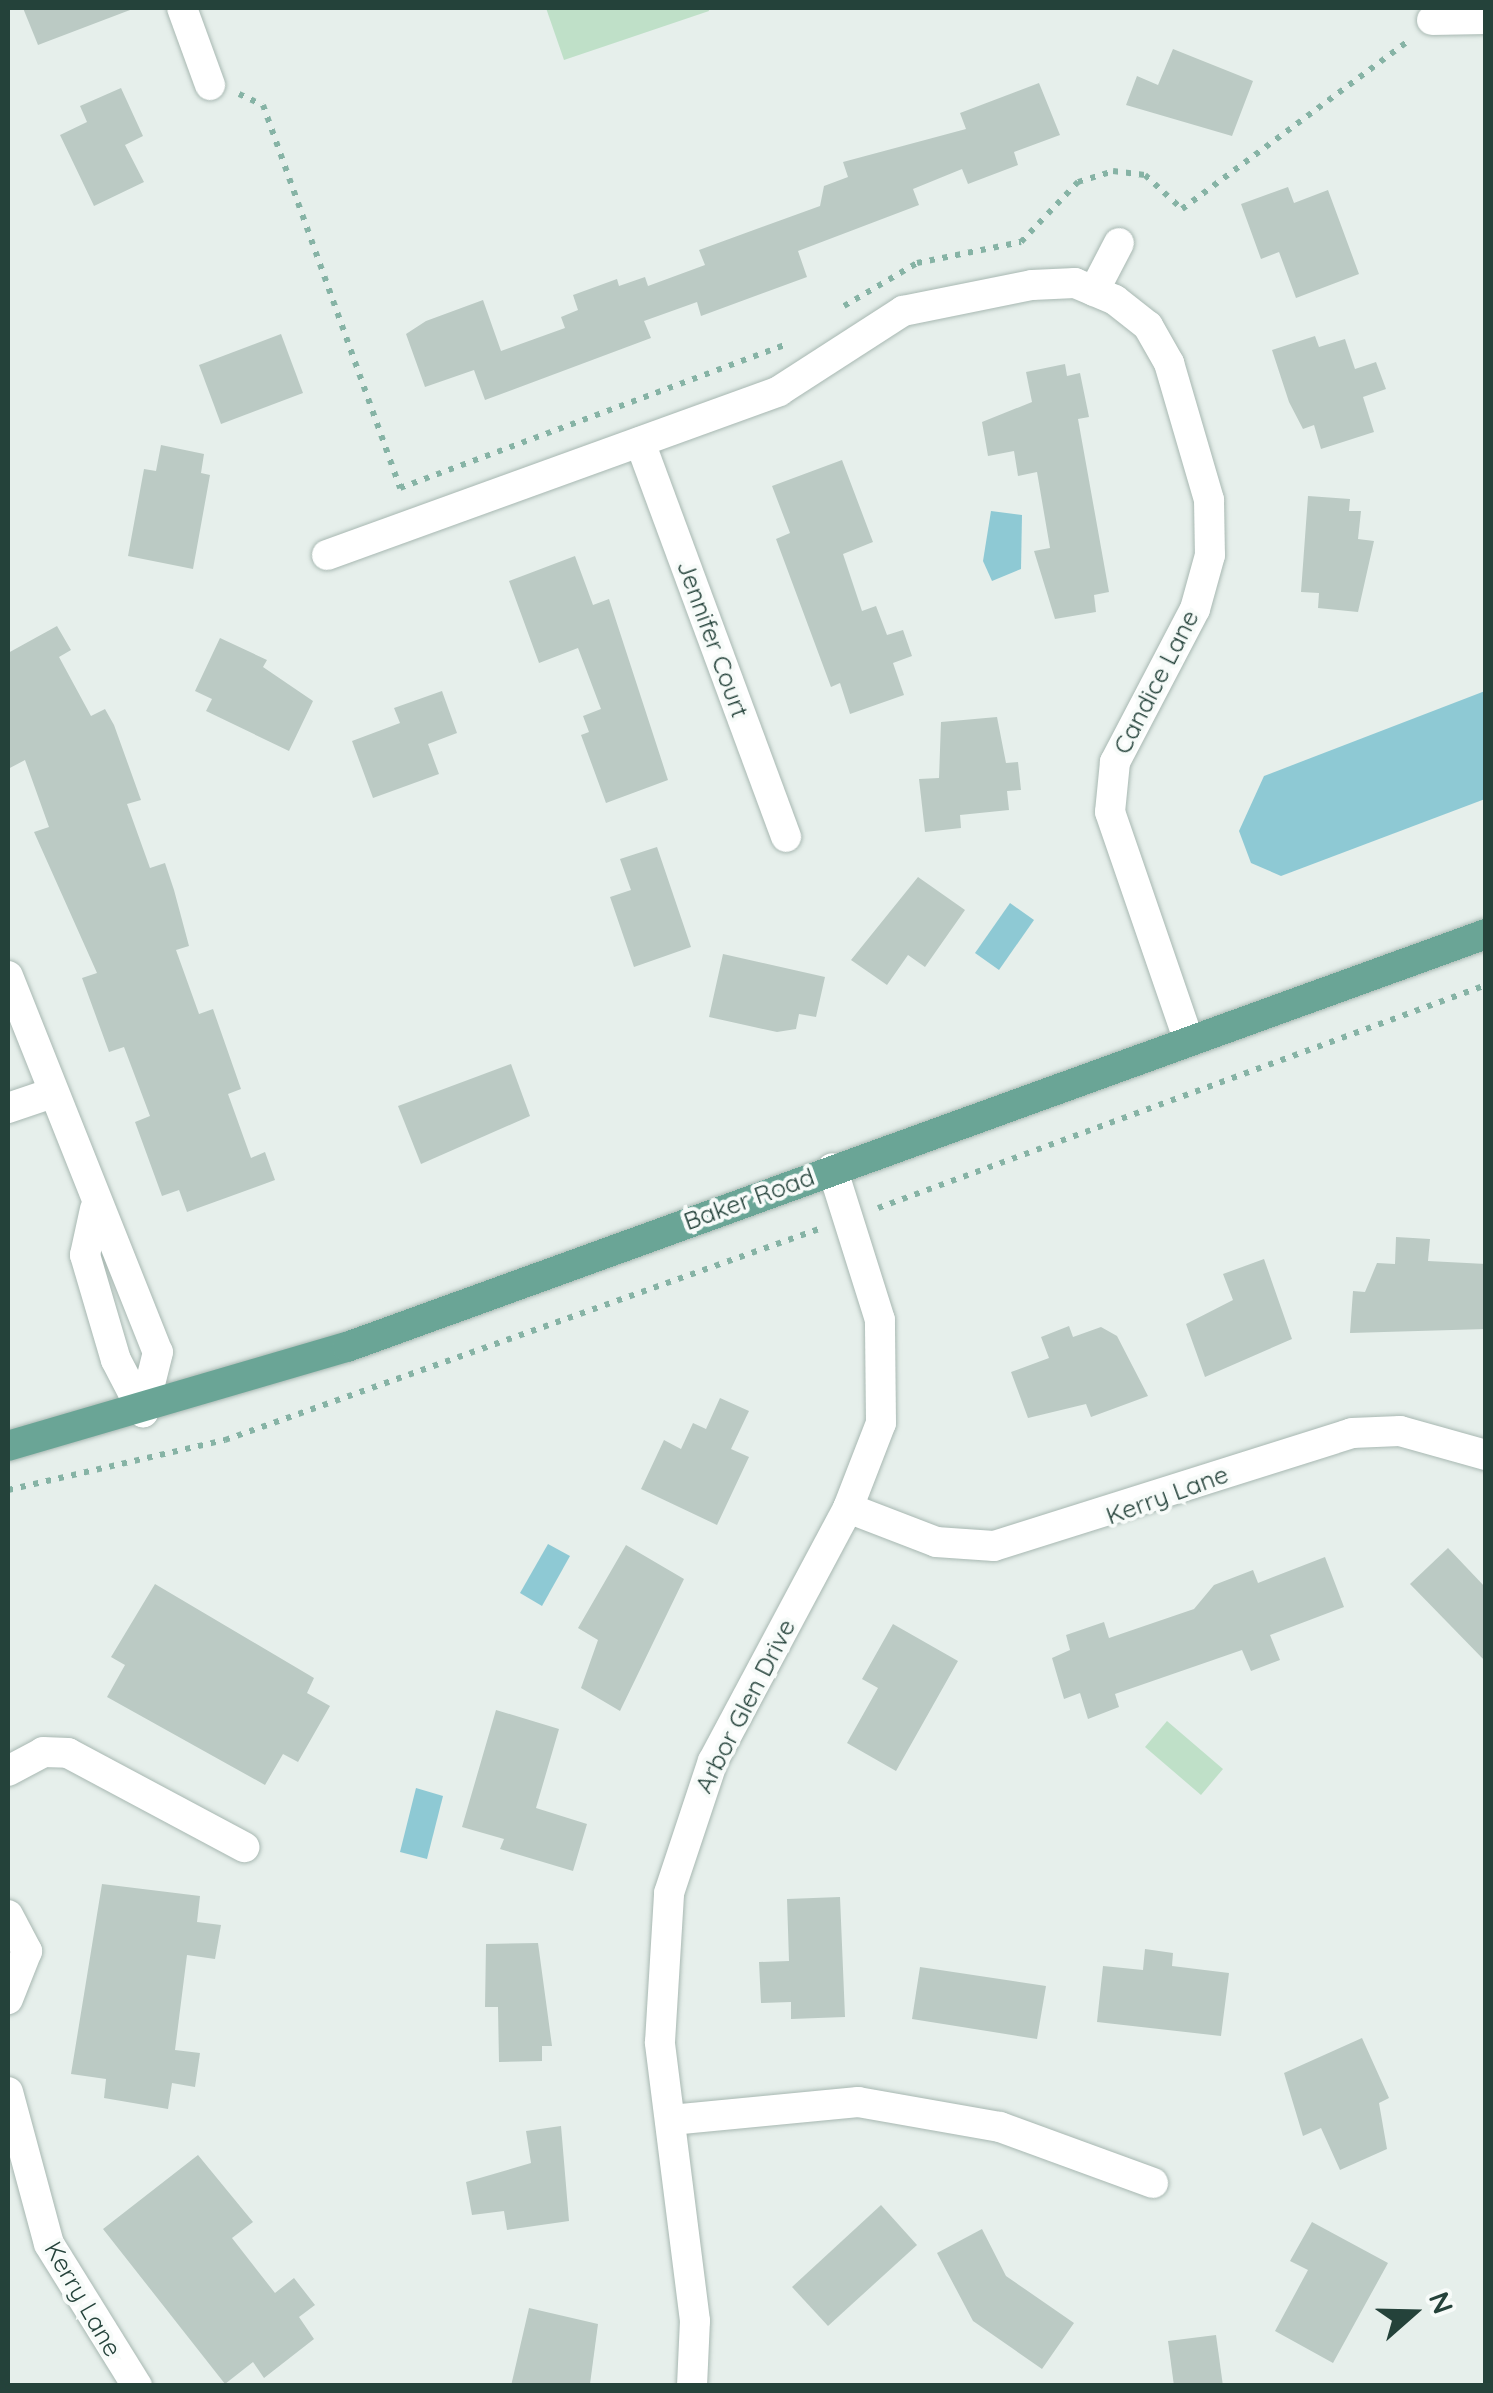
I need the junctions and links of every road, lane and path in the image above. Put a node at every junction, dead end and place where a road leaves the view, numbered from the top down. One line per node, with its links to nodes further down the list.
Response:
1 (182, 8): 4 (street)
2 (1486, 19): 3 (street)
3 (1432, 20): 7 (path)
4 (210, 85): 8 (path)
5 (1119, 243): 6 (street)
6 (1094, 291): 9 (street, Candice Lane); 15 (street, Candice Lane)
7 (838, 310)
8 (796, 340)
9 (640, 442): 10 (street, Candice Lane); 11 (street, Jennifer Court)
10 (327, 555)
11 (786, 837)
12 (1486, 934): 15 (main road, Baker Road)
13 (8, 976): 16 (street)
14 (1486, 985): 20 (path)
15 (1189, 1041): 18 (main road, Baker Road)
16 (52, 1092): 17 (street); 19 (street)
17 (8, 1108)
18 (832, 1168): 20 (street, Arbor Glen Drive); 21 (main road, Baker Road)
19 (94, 1209): 21 (street); 21 (street)
20 (847, 1220): 24 (path); 25 (street, Arbor Glen Drive)
21 (143, 1412): 22 (main road, Baker Road)
22 (8, 1446)
23 (1486, 1455): 25 (street, Kerry Lane)
24 (8, 1490)
25 (848, 1508): 31 (street, Arbor Glen Drive)
26 (8, 1771): 27 (street)
27 (244, 1847)
28 (8, 1915): 29 (street)
29 (8, 1999)
30 (8, 2092): 33 (street, Kerry Lane)
31 (671, 2120): 32 (street); 34 (street, Arbor Glen Drive)
32 (1153, 2183)
33 (136, 2386)
34 (692, 2386)

